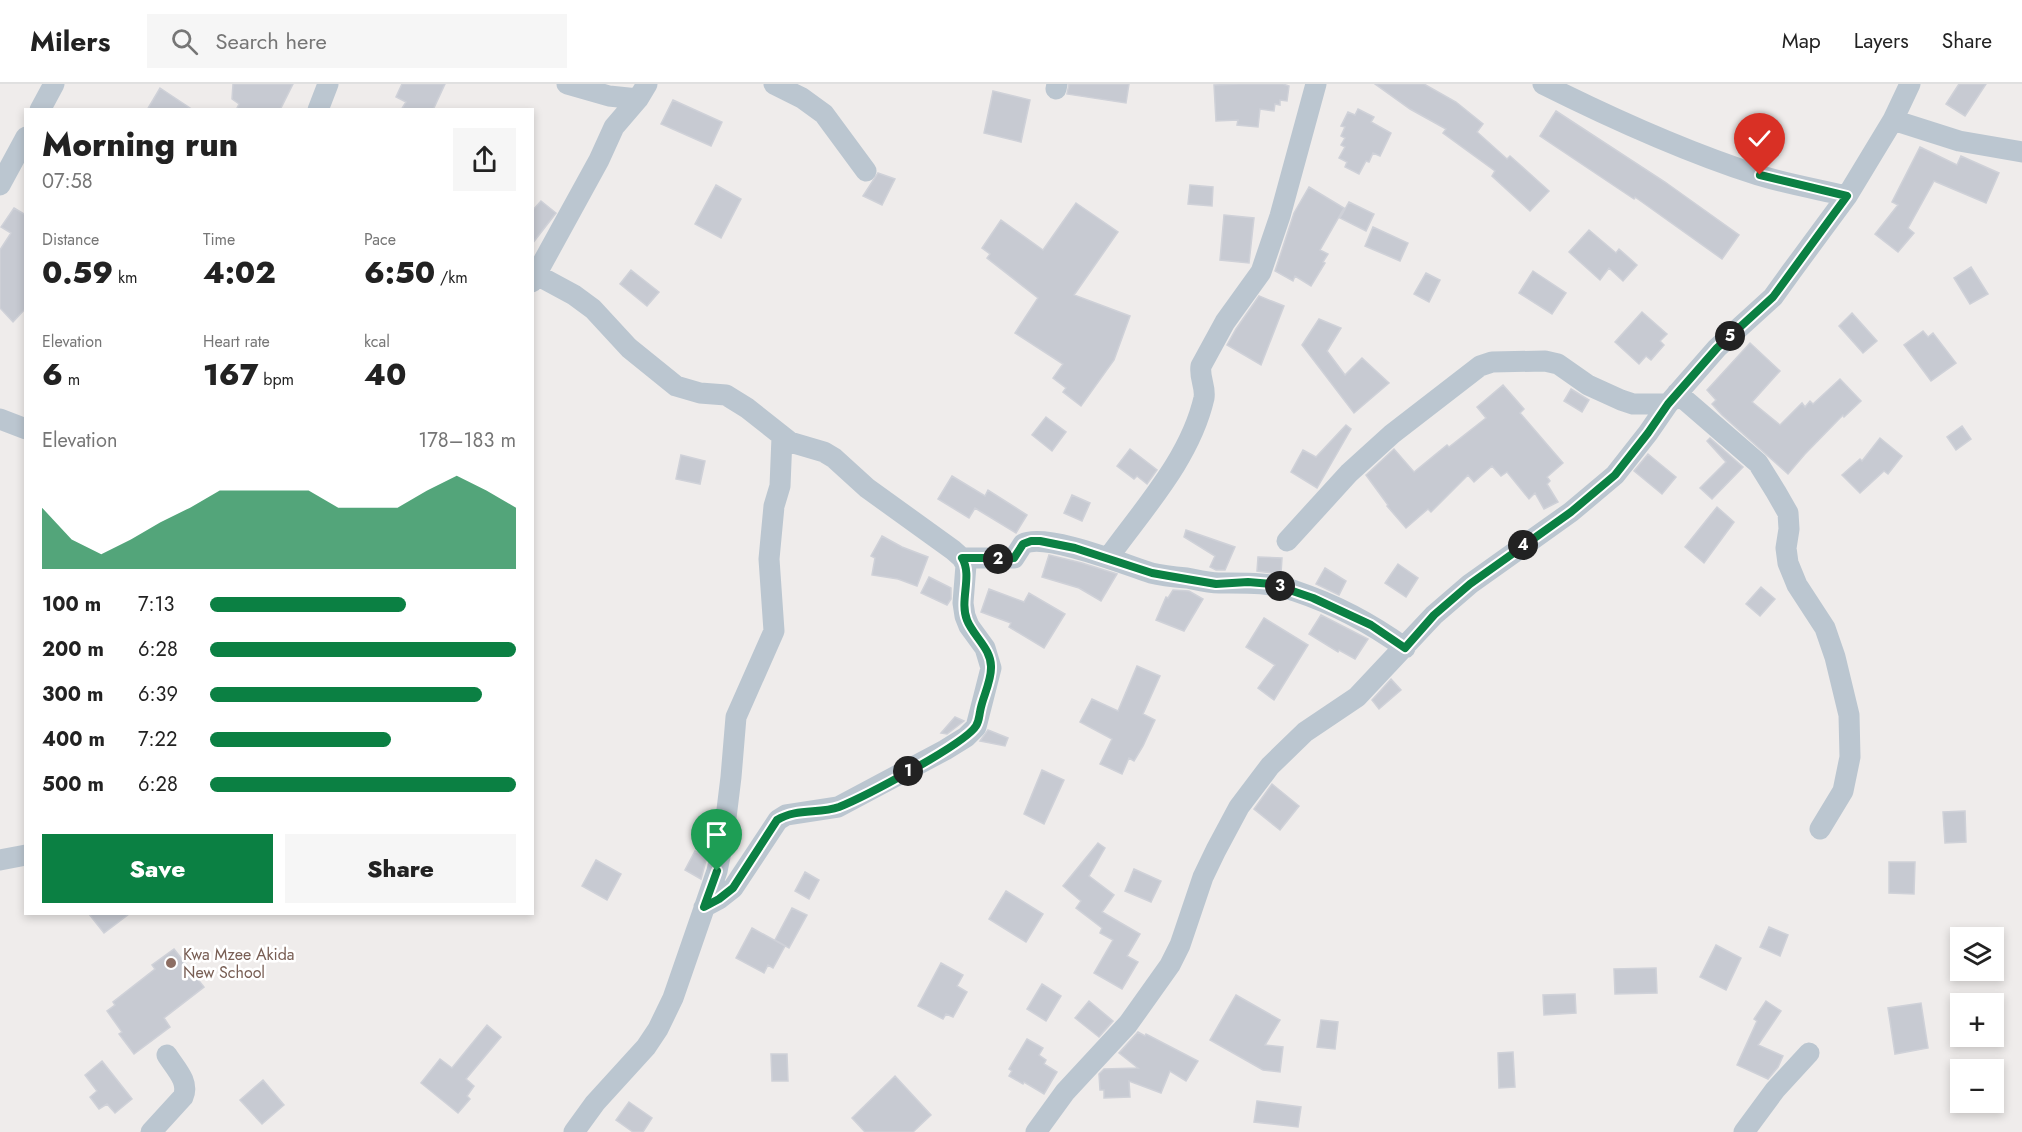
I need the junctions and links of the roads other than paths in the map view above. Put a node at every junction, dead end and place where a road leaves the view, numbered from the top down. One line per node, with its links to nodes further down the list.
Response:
1 (54, 84): 9 (street)
2 (328, 84): 10 (street)
3 (567, 84): 8 (street)
4 (774, 84): 14 (street)
5 (1316, 84): 24 (street)
6 (1544, 84): 16 (street)
7 (1910, 84): 11 (street)
8 (642, 92): 17 (street)
9 (41, 108)
10 (319, 108)
11 (1893, 120): 13 (street); 16 (street)
12 (24, 141): 15 (street)
13 (2022, 152)
14 (866, 171)
15 (0, 185)
16 (1847, 196): 18 (street)
17 (535, 279): 21 (street)
18 (1672, 398): 22 (street); 25 (street); 26 (street)
19 (0, 419): 20 (street)
20 (24, 428)
21 (782, 437): 23 (street); 29 (street)
22 (1287, 541)
23 (962, 558): 24 (street); 29 (street)
24 (1108, 558): 25 (street)
25 (1405, 648): 34 (street)
26 (1820, 829)
27 (24, 855): 28 (street)
28 (0, 860)
29 (704, 907): 33 (street)
30 (1809, 1053): 35 (street)
31 (167, 1055): 32 (street)
32 (151, 1132)
33 (574, 1132)
34 (1036, 1132)
35 (1744, 1132)

